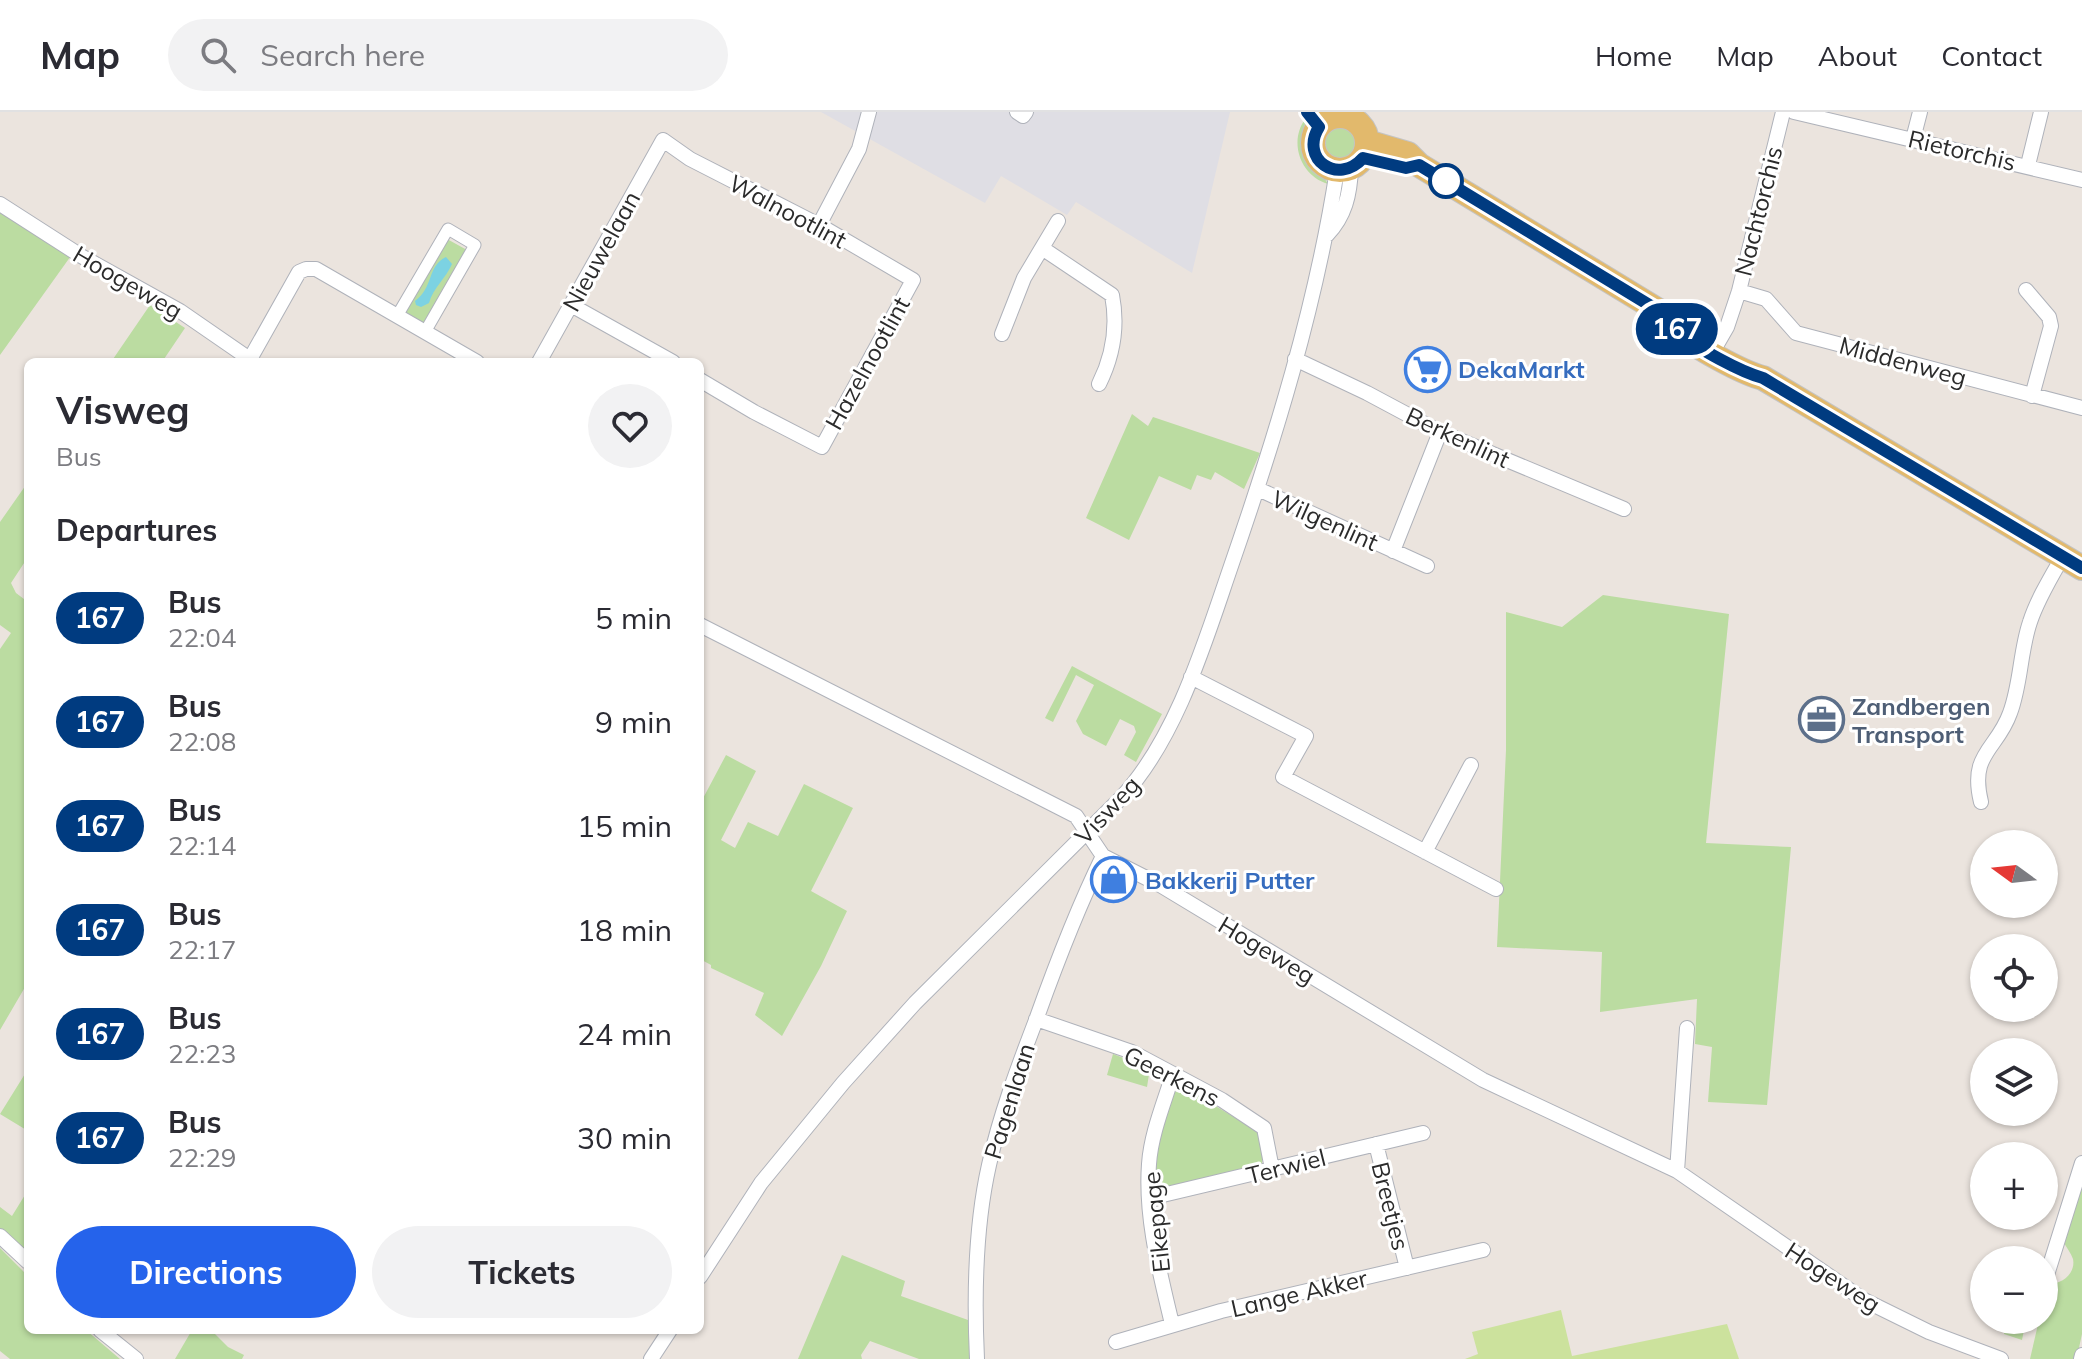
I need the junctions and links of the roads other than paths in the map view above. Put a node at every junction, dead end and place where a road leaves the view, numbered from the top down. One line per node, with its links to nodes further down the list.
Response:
1 (869, 112): 16 (street)
2 (1017, 112): 3 (street)
3 (1026, 112)
4 (1783, 112): 20 (street, Nachtorchis)
5 (1794, 112): 9 (street, Rietorchis)
6 (1920, 112): 9 (street)
7 (2041, 112): 12 (street)
8 (1332, 116): 11 (main road); 11 (main road)
9 (1913, 139): 12 (street, Rietorchis)
10 (663, 140): 16 (street, Walnootlint); 21 (street, Nieuwelaan)
11 (1354, 160): 25 (main road); 31 (street, Visweg)
12 (2028, 165): 13 (street, Rietorchis)
13 (2082, 180)
14 (0, 204): 26 (street, Hoogeweg)
15 (1058, 221): 17 (street)
16 (819, 225): 18 (street, Walnootlint)
17 (1042, 248): 24 (street); 33 (street)
18 (913, 280): 32 (street, Hazelnootlint)
19 (2026, 290): 34 (street)
20 (1739, 291): 25 (street, Nachtorchis); 34 (street, Middenweg)
21 (571, 305): 29 (street, Nieuwelaan); 30 (street)
22 (397, 316): 23 (street); 23 (street); 27 (street)
23 (425, 332): 28 (street)
24 (1002, 334)
25 (1716, 347): 40 (main road)
26 (249, 358)
27 (253, 358)
28 (470, 358)
29 (541, 358)
30 (666, 358)
31 (1295, 359): 36 (street, Berkenlint); 37 (street, Visweg)
32 (704, 382)
33 (1099, 384)
34 (2032, 396): 35 (street, Middenweg)
35 (2082, 408)
36 (1440, 432): 38 (street, Berkenlint); 39 (street, Wilgenlint)
37 (1258, 489): 39 (street, Wilgenlint); 43 (street, Visweg)
38 (1624, 509)
39 (1393, 551): 41 (street, Wilgenlint)
40 (2072, 562): 45 (street)
41 (1427, 566)
42 (704, 627): 46 (street, Hogeweg)
43 (1191, 677): 46 (street, Visweg); 47 (street)
44 (1471, 765): 47 (street)
45 (1981, 802)
46 (1087, 832): 48 (street, Hogeweg); 64 (street, Visweg)
47 (1425, 852): 49 (street)
48 (1103, 856): 50 (street, Pagenlaan); 57 (street, Hogeweg)
49 (1496, 889)
50 (1036, 1019): 52 (street, Geerkens); 71 (street, Pagenlaan)
51 (1687, 1028): 57 (street)
52 (1173, 1074): 56 (street, Geerkens); 58 (street, Eikepage)
53 (1423, 1133): 54 (street, Terwiel)
54 (1376, 1144): 56 (street, Terwiel); 63 (street, Breetjes)
55 (2082, 1163): 60 (street)
56 (1272, 1169): 58 (street, Terwiel)
57 (1677, 1171): 72 (street, Hogeweg)
58 (1150, 1198): 65 (street, Eikepage)
59 (0, 1236): 62 (street)
60 (2056, 1246)
61 (1483, 1250): 63 (street, Lange Akker)
62 (24, 1258)
63 (1407, 1268): 65 (street, Lange Akker)
64 (704, 1271)
65 (1172, 1324): 68 (street, Lange Akker)
66 (105, 1334): 69 (street)
67 (667, 1334): 70 (street)
68 (1116, 1342)
69 (136, 1359)
70 (651, 1359)
71 (977, 1359)
72 (2001, 1359)

